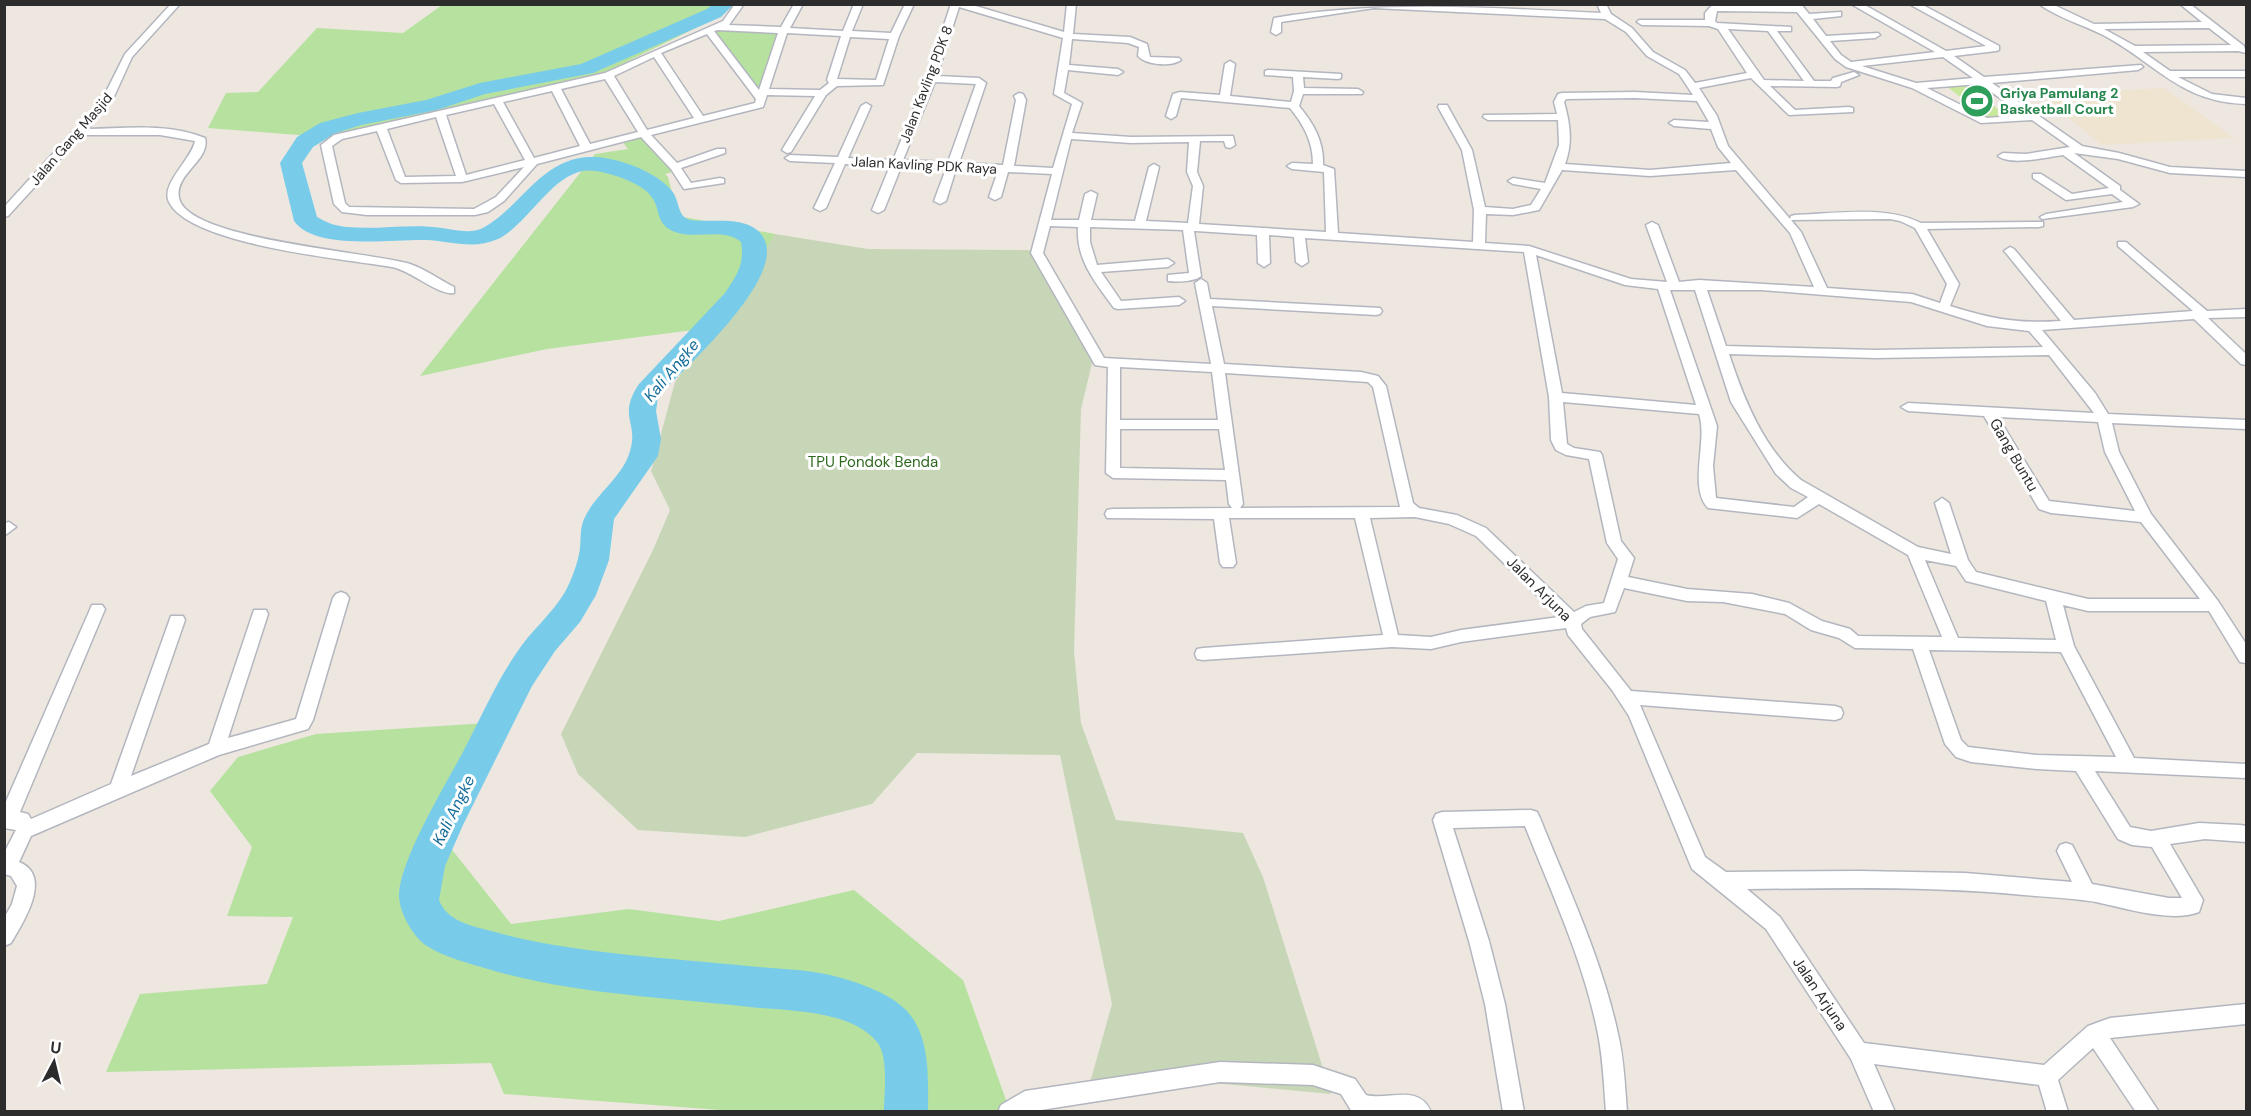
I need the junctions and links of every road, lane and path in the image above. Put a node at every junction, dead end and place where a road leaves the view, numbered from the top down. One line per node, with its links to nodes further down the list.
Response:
1 (176, 4): 86 (street, Jalan Gang Masjid)
2 (740, 4): 27 (street)
3 (799, 4): 31 (street)
4 (859, 4): 33 (street)
5 (910, 4): 35 (street)
6 (957, 4): 36 (street); 55 (street, Jalan Kavling PDK 8)
7 (1072, 4): 36 (street)
8 (1556, 4): 20 (street)
9 (1601, 4): 22 (street)
10 (1855, 4): 41 (street)
11 (1913, 4): 19 (street)
12 (1943, 4): 19 (street)
13 (2043, 4): 26 (street)
14 (2184, 4): 25 (street)
15 (1374, 5): 20 (street); 32 (street)
16 (1716, 6): 17 (street); 24 (street)
17 (1757, 6): 18 (street)
18 (1795, 9): 21 (street); 37 (street)
19 (1922, 9): 41 (street)
20 (1565, 14): 22 (street)
21 (1838, 14)
22 (1607, 16): 60 (street)
23 (1642, 22): 24 (street)
24 (1711, 23): 28 (street)
25 (2211, 25): 26 (street); 39 (street)
26 (2092, 26): 38 (street)
27 (712, 28): 31 (street); 40 (street); 69 (street)
28 (1722, 28): 29 (street); 56 (street)
29 (1771, 29): 30 (street); 59 (street)
30 (1788, 29)
31 (783, 32): 33 (street); 69 (street)
32 (1275, 32)
33 (845, 35): 35 (street); 58 (street)
34 (1875, 35): 37 (street)
35 (894, 36): 58 (street)
36 (1067, 36): 42 (street); 46 (street)
37 (1824, 39): 44 (street)
38 (2133, 49): 39 (street); 49 (street)
39 (2244, 50)
40 (656, 52): 51 (street); 82 (street)
41 (1945, 54): 44 (street); 57 (street)
42 (1176, 60)
43 (1230, 64): 67 (street)
44 (1848, 65): 61 (street)
45 (2138, 66): 57 (street)
46 (1064, 68): 47 (street); 88 (street)
47 (1118, 72)
48 (1268, 73): 52 (street)
49 (2167, 74): 50 (street); 71 (street)
50 (2247, 74)
51 (608, 75): 62 (street); 87 (street)
52 (1298, 75): 54 (street); 63 (street)
53 (1854, 75): 59 (street)
54 (1338, 76)
55 (931, 79): 98 (street, Jalan Kavling PDK 8); 99 (street)
56 (1757, 79): 59 (street); 60 (street); 75 (street)
57 (1984, 80): 61 (street); 81 (street)
58 (835, 82): 65 (street)
59 (1811, 84)
60 (1693, 86): 68 (street)
61 (1915, 86): 81 (street)
62 (555, 87): 70 (street); 91 (street)
63 (1299, 92): 64 (street); 72 (street)
64 (1358, 92)
65 (822, 93): 69 (street); 96 (street, Jalan Kavling PDK Raya)
66 (1019, 96): 106 (street)
67 (1226, 97): 72 (street); 77 (street)
68 (1702, 98): 80 (street); 84 (street)
69 (762, 99): 78 (street); 82 (street)
70 (497, 100): 76 (street); 97 (street)
71 (2247, 101)
72 (1293, 105): 101 (street)
73 (866, 106): 96 (street)
74 (1443, 106): 122 (street)
75 (1849, 110)
76 (440, 113): 85 (street); 111 (street)
77 (1172, 116)
78 (758, 117)
79 (1488, 117): 80 (street)
80 (1564, 117): 105 (street)
81 (2034, 117): 92 (street)
82 (701, 121): 87 (street)
83 (1674, 123): 84 (street)
84 (1715, 126): 102 (street)
85 (381, 127): 111 (street); 114 (street)
86 (79, 132): 123 (street, Jalan Gang Masjid); 146 (street)
87 (645, 135): 91 (street); 103 (street)
88 (1067, 136): 89 (street); 107 (street)
89 (1195, 138): 90 (street); 130 (street)
90 (1230, 145)
91 (587, 149): 97 (street)
92 (2079, 149): 94 (street); 108 (street)
93 (721, 151): 103 (street)
94 (2065, 151): 95 (street); 116 (street)
95 (2003, 156)
96 (842, 161): 98 (street, Jalan Kavling PDK Raya); 120 (street)
97 (532, 163): 109 (street); 114 (street)
98 (896, 163): 99 (street, Jalan Kavling PDK Raya); 121 (street, Jalan Kavling PDK 8)
99 (951, 166): 106 (street, Jalan Kavling PDK Raya); 119 (street)
100 (1292, 166): 101 (street)
101 (1318, 166): 133 (street)
102 (1740, 166): 105 (street); 147 (street)
103 (675, 167): 112 (street)
104 (1154, 167): 127 (street)
105 (1560, 167): 115 (street)
106 (1006, 169): 107 (street, Jalan Kavling PDK Raya); 118 (street)
107 (1057, 171): 125 (street)
108 (2247, 174)
109 (475, 176): 111 (street); 114 (street)
110 (2037, 176): 116 (street)
111 (462, 179)
112 (720, 181)
113 (1513, 181): 115 (street)
114 (519, 182)
115 (1548, 187): 122 (street)
116 (2114, 190): 129 (street)
117 (1091, 195): 126 (street)
118 (995, 197)
119 (940, 201)
120 (819, 208)
121 (878, 210)
122 (1480, 210): 134 (street)
123 (4, 214)
124 (1795, 218): 129 (street)
125 (1045, 223): 126 (street); 159 (street)
126 (1083, 223): 127 (street); 141 (street)
127 (1140, 224): 130 (street)
128 (1652, 225): 145 (street)
129 (1919, 226): 150 (street)
130 (1191, 227): 131 (street); 142 (street)
131 (1263, 231): 132 (street); 140 (street)
132 (1299, 233): 133 (street); 138 (street)
133 (1332, 236): 134 (street)
134 (1479, 244): 136 (street)
135 (2122, 244): 153 (street)
136 (1529, 249): 145 (street); 161 (street)
137 (2010, 251): 154 (street)
138 (1302, 262)
139 (1168, 263): 141 (street)
140 (1264, 263)
141 (1092, 269): 148 (street)
142 (1172, 278)
143 (1201, 283): 149 (street)
144 (1699, 284): 145 (street); 147 (street); 156 (street)
145 (1669, 286): 163 (street)
146 (450, 290)
147 (1822, 290): 150 (street)
148 (1179, 300)
149 (1206, 302): 151 (street); 160 (street)
150 (1944, 306): 155 (street)
151 (1376, 311)
152 (2247, 313): 153 (street)
153 (2200, 314): 154 (street); 158 (street)
154 (2069, 322): 155 (street)
155 (2033, 327): 157 (street)
156 (1720, 350): 157 (street); 170 (street)
157 (2054, 351): 165 (street)
158 (2247, 361)
159 (1108, 363): 160 (street); 166 (street)
160 (1218, 366): 168 (street); 174 (street)
161 (1556, 397): 163 (street); 181 (street)
162 (1908, 407): 164 (street, Gang Buntu)
163 (1704, 410): 170 (street)
164 (1988, 410): 165 (street, Gang Buntu); 177 (street, Gang Buntu)
165 (2104, 418): 167 (street, Gang Buntu); 177 (street)
166 (1113, 424): 168 (street); 169 (street)
167 (2247, 424)
168 (1226, 425): 169 (street)
169 (1233, 475): 172 (street)
170 (1818, 497): 178 (street)
171 (1942, 503): 179 (street)
172 (1236, 504)
173 (1361, 512): 174 (street, Jalan Arjuna); 175 (street, Jalan Arjuna); 189 (street)
174 (1415, 512): 188 (street, Jalan Arjuna)
175 (1221, 513): 176 (street, Jalan Arjuna); 180 (street)
176 (1112, 514)
177 (2145, 517): 184 (street)
178 (1914, 552): 179 (street); 191 (street)
179 (1961, 561): 183 (street)
180 (1228, 563)
181 (1619, 581): 188 (street); 190 (street)
182 (341, 597): 198 (street)
183 (2053, 598): 184 (street); 193 (street)
184 (2213, 605): 192 (street)
185 (97, 609): 203 (street)
186 (260, 614): 198 (street)
187 (177, 620): 202 (street)
188 (1573, 621): 189 (street); 196 (street, Jalan Arjuna)
189 (1392, 641): 194 (street)
190 (1919, 643): 191 (street); 199 (street)
191 (1952, 643): 193 (street)
192 (2242, 643): 195 (street)
193 (2066, 646): 200 (street)
194 (1203, 654)
195 (2247, 657)
196 (1625, 697): 197 (street); 209 (street, Jalan Arjuna)
197 (1835, 713)
198 (216, 749): 202 (street)
199 (2081, 763): 200 (street); 206 (street)
200 (2129, 765): 201 (street)
201 (2247, 771)
202 (118, 789): 204 (street)
203 (6, 820): 204 (street)
204 (26, 830): 208 (street)
205 (2247, 834): 206 (street)
206 (2156, 838): 210 (street)
207 (2066, 851): 210 (street)
208 (6, 865): 211 (street)
209 (1723, 881): 210 (street); 214 (street, Jalan Arjuna)
210 (2086, 892)
211 (4, 937)
212 (2247, 1014): 213 (street)
213 (2096, 1033): 215 (street); 222 (street)
214 (1858, 1052): 215 (street); 220 (street, Jalan Arjuna)
215 (2047, 1076): 221 (street)
216 (1008, 1112): 217 (street)
217 (1421, 1112)
218 (1514, 1112): 219 (street)
219 (1617, 1112)
220 (1885, 1112)
221 (2058, 1112)
222 (2149, 1112)

